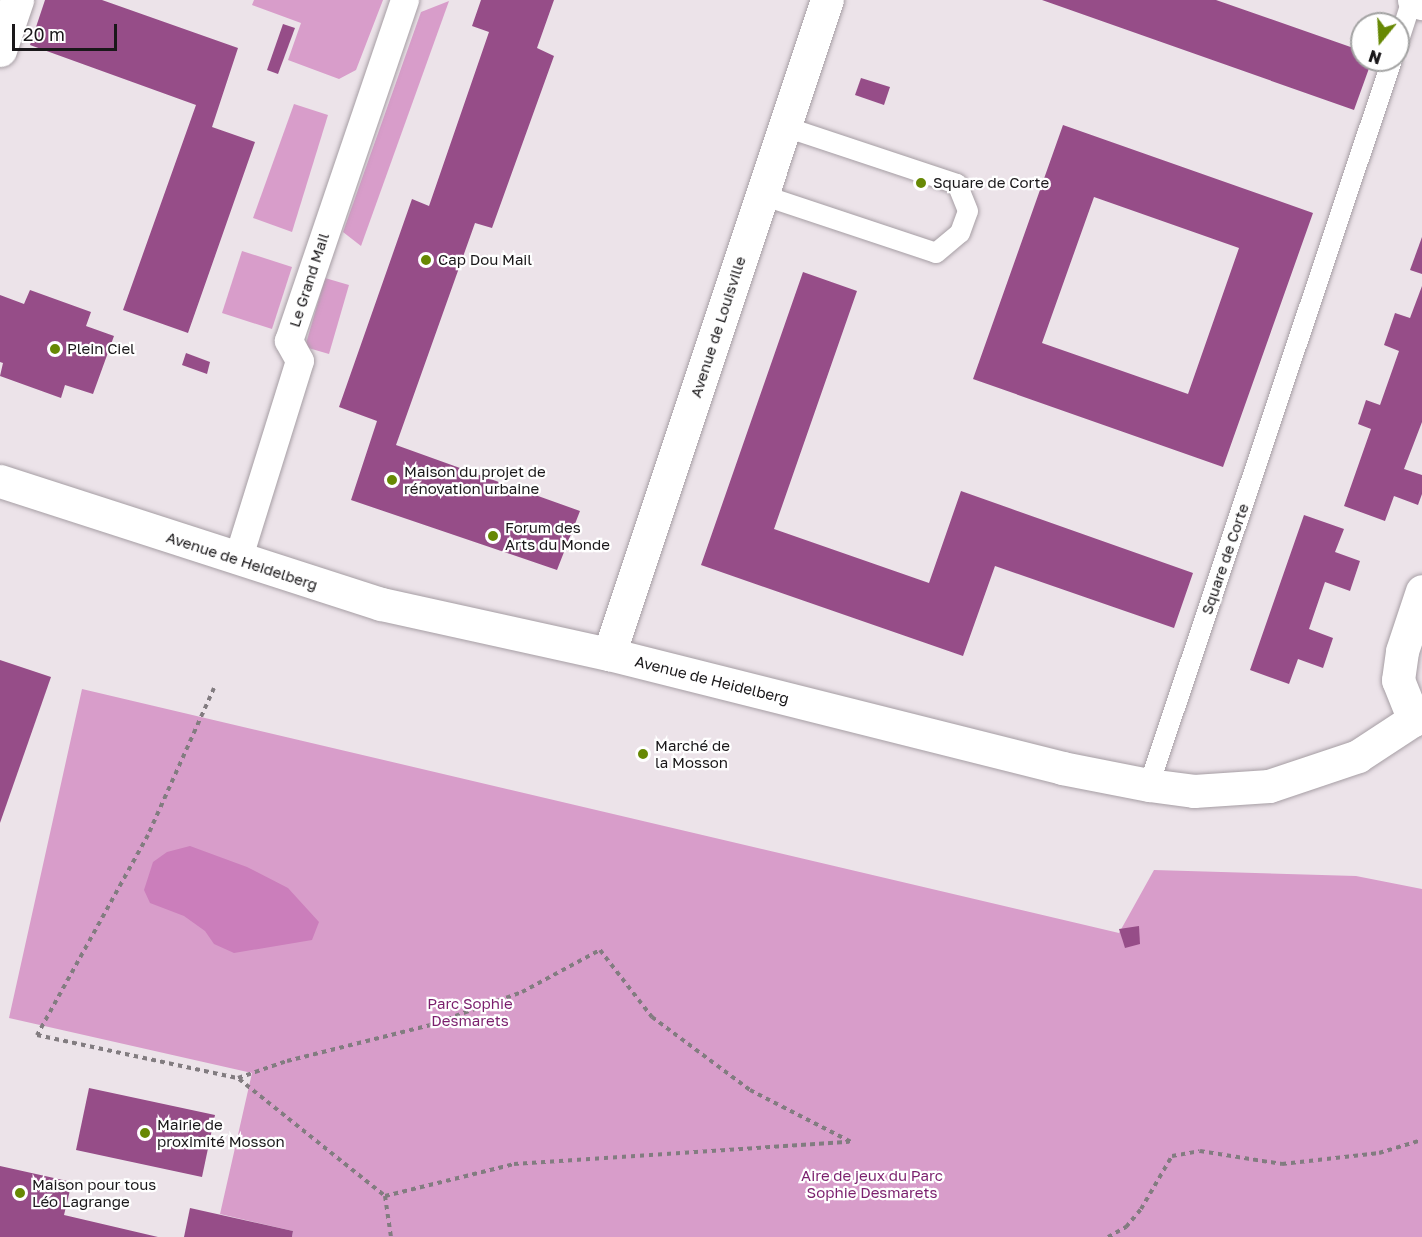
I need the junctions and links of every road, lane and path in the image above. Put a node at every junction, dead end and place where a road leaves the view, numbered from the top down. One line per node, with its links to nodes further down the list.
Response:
1 (17, 0): 6 (street)
2 (405, 0): 11 (street, Le Grand Mail)
3 (827, 0): 8 (street, Avenue de Louisville)
4 (1413, 0): 5 (street)
5 (1422, 3)
6 (0, 50)
7 (1388, 72): 16 (lane, Square de Corte)
8 (783, 126): 9 (street, Avenue de Louisville); 9 (lane)
9 (762, 195): 13 (street, Avenue de Louisville)
10 (0, 482): 11 (street, Avenue de Heidelberg)
11 (238, 560): 13 (street, Avenue de Heidelberg)
12 (1422, 591): 15 (street)
13 (609, 654): 16 (street, Avenue de Heidelberg)
14 (214, 688): 17 (path)
15 (1418, 717): 16 (street, Avenue de Heidelberg)
16 (1149, 785)
17 (238, 1078): 19 (path); 19 (path)
18 (1422, 1140): 21 (path)
19 (386, 1196): 20 (path)
20 (391, 1237)
21 (1108, 1237)

